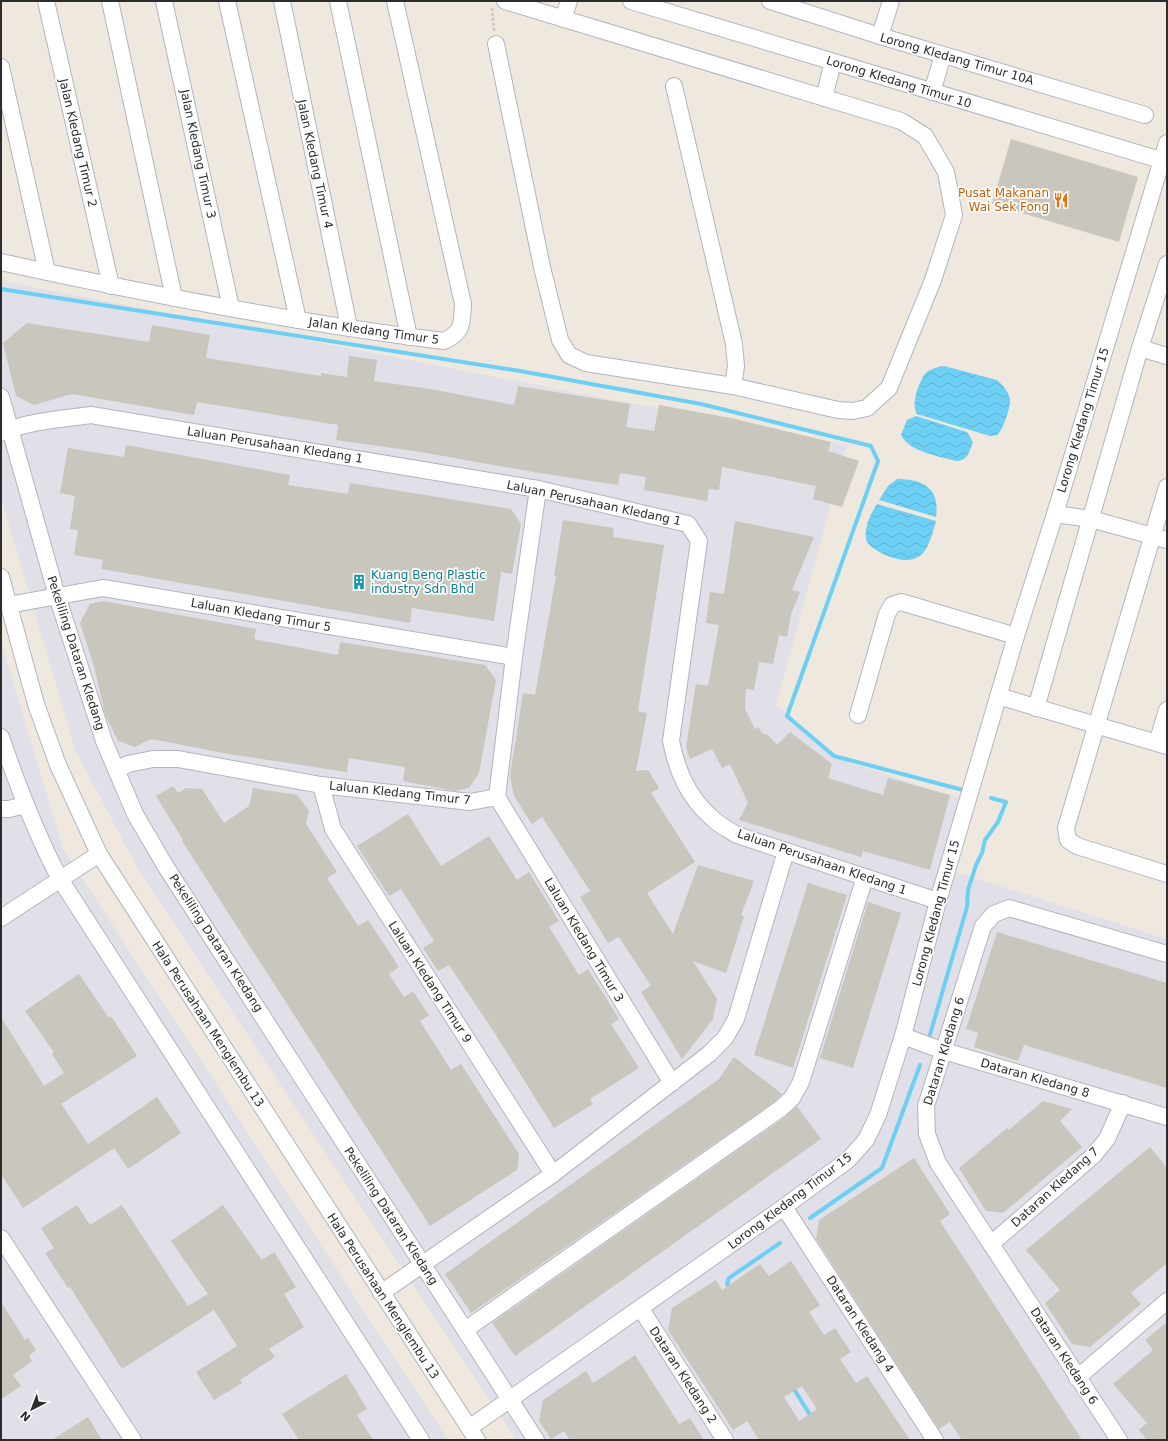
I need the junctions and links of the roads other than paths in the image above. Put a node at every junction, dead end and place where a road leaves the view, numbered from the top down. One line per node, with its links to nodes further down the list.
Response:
1 (46, 1): 28 (street, Jalan Kledang Timur 2)
2 (110, 1): 29 (street)
3 (164, 1): 30 (street, Jalan Kledang Timur 3)
4 (227, 1): 31 (street)
5 (282, 1): 32 (street, Jalan Kledang Timur 4)
6 (338, 1): 33 (street)
7 (395, 1): 33 (street, Jalan Kledang Timur 5)
8 (568, 1): 13 (street)
9 (631, 1): 17 (street, Lorong Kledang Timur 10)
10 (770, 1): 14 (street, Lorong Kledang Timur 10A)
11 (891, 1): 14 (street)
12 (499, 2): 13 (street)
13 (564, 19): 21 (street)
14 (880, 36): 16 (street, Lorong Kledang Timur 10A)
15 (496, 44): 36 (street)
16 (943, 54): 20 (street); 22 (street, Lorong Kledang Timur 10A)
17 (833, 62): 20 (street, Lorong Kledang Timur 10); 21 (street)
18 (1, 67): 27 (street)
19 (674, 86): 36 (street)
20 (932, 92): 24 (street, Lorong Kledang Timur 10)
21 (824, 98): 36 (street)
22 (1145, 115)
23 (1167, 143): 24 (street, Lorong Kledang Timur 15)
24 (1164, 162): 41 (street, Lorong Kledang Timur 15)
25 (1, 262): 27 (street, Jalan Kledang Timur 5)
26 (1167, 264): 34 (street)
27 (47, 272): 28 (street, Jalan Kledang Timur 5)
28 (111, 286): 29 (street, Jalan Kledang Timur 5)
29 (174, 298): 30 (street, Jalan Kledang Timur 5)
30 (231, 308): 31 (street, Jalan Kledang Timur 5)
31 (298, 320): 32 (street, Jalan Kledang Timur 5)
32 (349, 328): 33 (street, Jalan Kledang Timur 5)
33 (409, 337)
34 (1140, 348): 35 (street); 42 (street)
35 (1167, 356)
36 (733, 386)
37 (1, 397): 38 (street, Pekeliling Dataran Kledang)
38 (6, 431): 40 (street, Laluan Perusahaan Kledang 1); 45 (street, Pekeliling Dataran Kledang)
39 (1167, 487): 43 (street)
40 (538, 489): 48 (street); 61 (street, Laluan Perusahaan Kledang 1)
41 (1055, 514): 42 (street); 47 (street, Lorong Kledang Timur 15)
42 (1091, 519): 43 (street); 50 (street)
43 (1160, 538): 53 (street)
44 (1, 577): 46 (street, Hala Perusahaan Menglembu 13)
45 (57, 596): 46 (street, Laluan Kledang Timur 5); 48 (street, Laluan Kledang Timur 5); 56 (street, Pekeliling Dataran Kledang)
46 (8, 605): 62 (street, Hala Perusahaan Menglembu 13)
47 (1016, 636): 49 (street, Lorong Kledang Timur 15); 52 (street)
48 (514, 657): 58 (street)
49 (998, 696): 50 (street); 66 (street, Lorong Kledang Timur 15)
50 (1036, 708): 53 (street)
51 (1167, 710): 55 (street)
52 (858, 715)
53 (1096, 726): 55 (street); 63 (street)
54 (1, 737): 59 (street)
55 (1162, 745)
56 (116, 770): 57 (street, Laluan Kledang Timur 7); 78 (street, Pekeliling Dataran Kledang)
57 (321, 785): 58 (street, Laluan Kledang Timur 7); 74 (street, Laluan Kledang Timur 9)
58 (497, 797): 71 (street, Laluan Kledang Timur 3)
59 (25, 805): 60 (street); 65 (street)
60 (1, 809)
61 (786, 851): 64 (street, Laluan Perusahaan Kledang 1); 71 (street)
62 (99, 854): 65 (street); 79 (street, Hala Perusahaan Menglembu 13)
63 (1167, 874)
64 (865, 877): 66 (street, Laluan Perusahaan Kledang 1); 82 (street)
65 (60, 879): 67 (street); 87 (street)
66 (938, 901): 69 (street, Lorong Kledang Timur 15)
67 (1, 918)
68 (1167, 954): 70 (street, Dataran Kledang 6)
69 (903, 1036): 70 (street, Dataran Kledang 8); 75 (street, Lorong Kledang Timur 15)
70 (944, 1051): 72 (street, Dataran Kledang 8); 77 (street, Dataran Kledang 6)
71 (672, 1083): 74 (street)
72 (1123, 1103): 73 (street, Dataran Kledang 8); 77 (street, Dataran Kledang 7)
73 (1167, 1117)
74 (553, 1174): 78 (street)
75 (784, 1207): 81 (street, Lorong Kledang Timur 15); 90 (street, Dataran Kledang 4)
76 (1, 1238): 86 (street)
77 (991, 1244): 83 (street, Dataran Kledang 6)
78 (422, 1264): 79 (street); 82 (street, Pekeliling Dataran Kledang)
79 (381, 1293): 85 (street, Hala Perusahaan Menglembu 13)
80 (1167, 1301): 83 (street)
81 (641, 1309): 84 (street, Lorong Kledang Timur 15); 89 (street, Dataran Kledang 2)
82 (465, 1330): 84 (street, Pekeliling Dataran Kledang)
83 (1077, 1378): 91 (street, Dataran Kledang 6)
84 (510, 1400): 85 (street, Lorong Kledang Timur 15); 88 (street, Pekeliling Dataran Kledang)
85 (473, 1434)
86 (133, 1440)
87 (421, 1440)
88 (536, 1440)
89 (725, 1440)
90 (935, 1440)
91 (1119, 1440)

